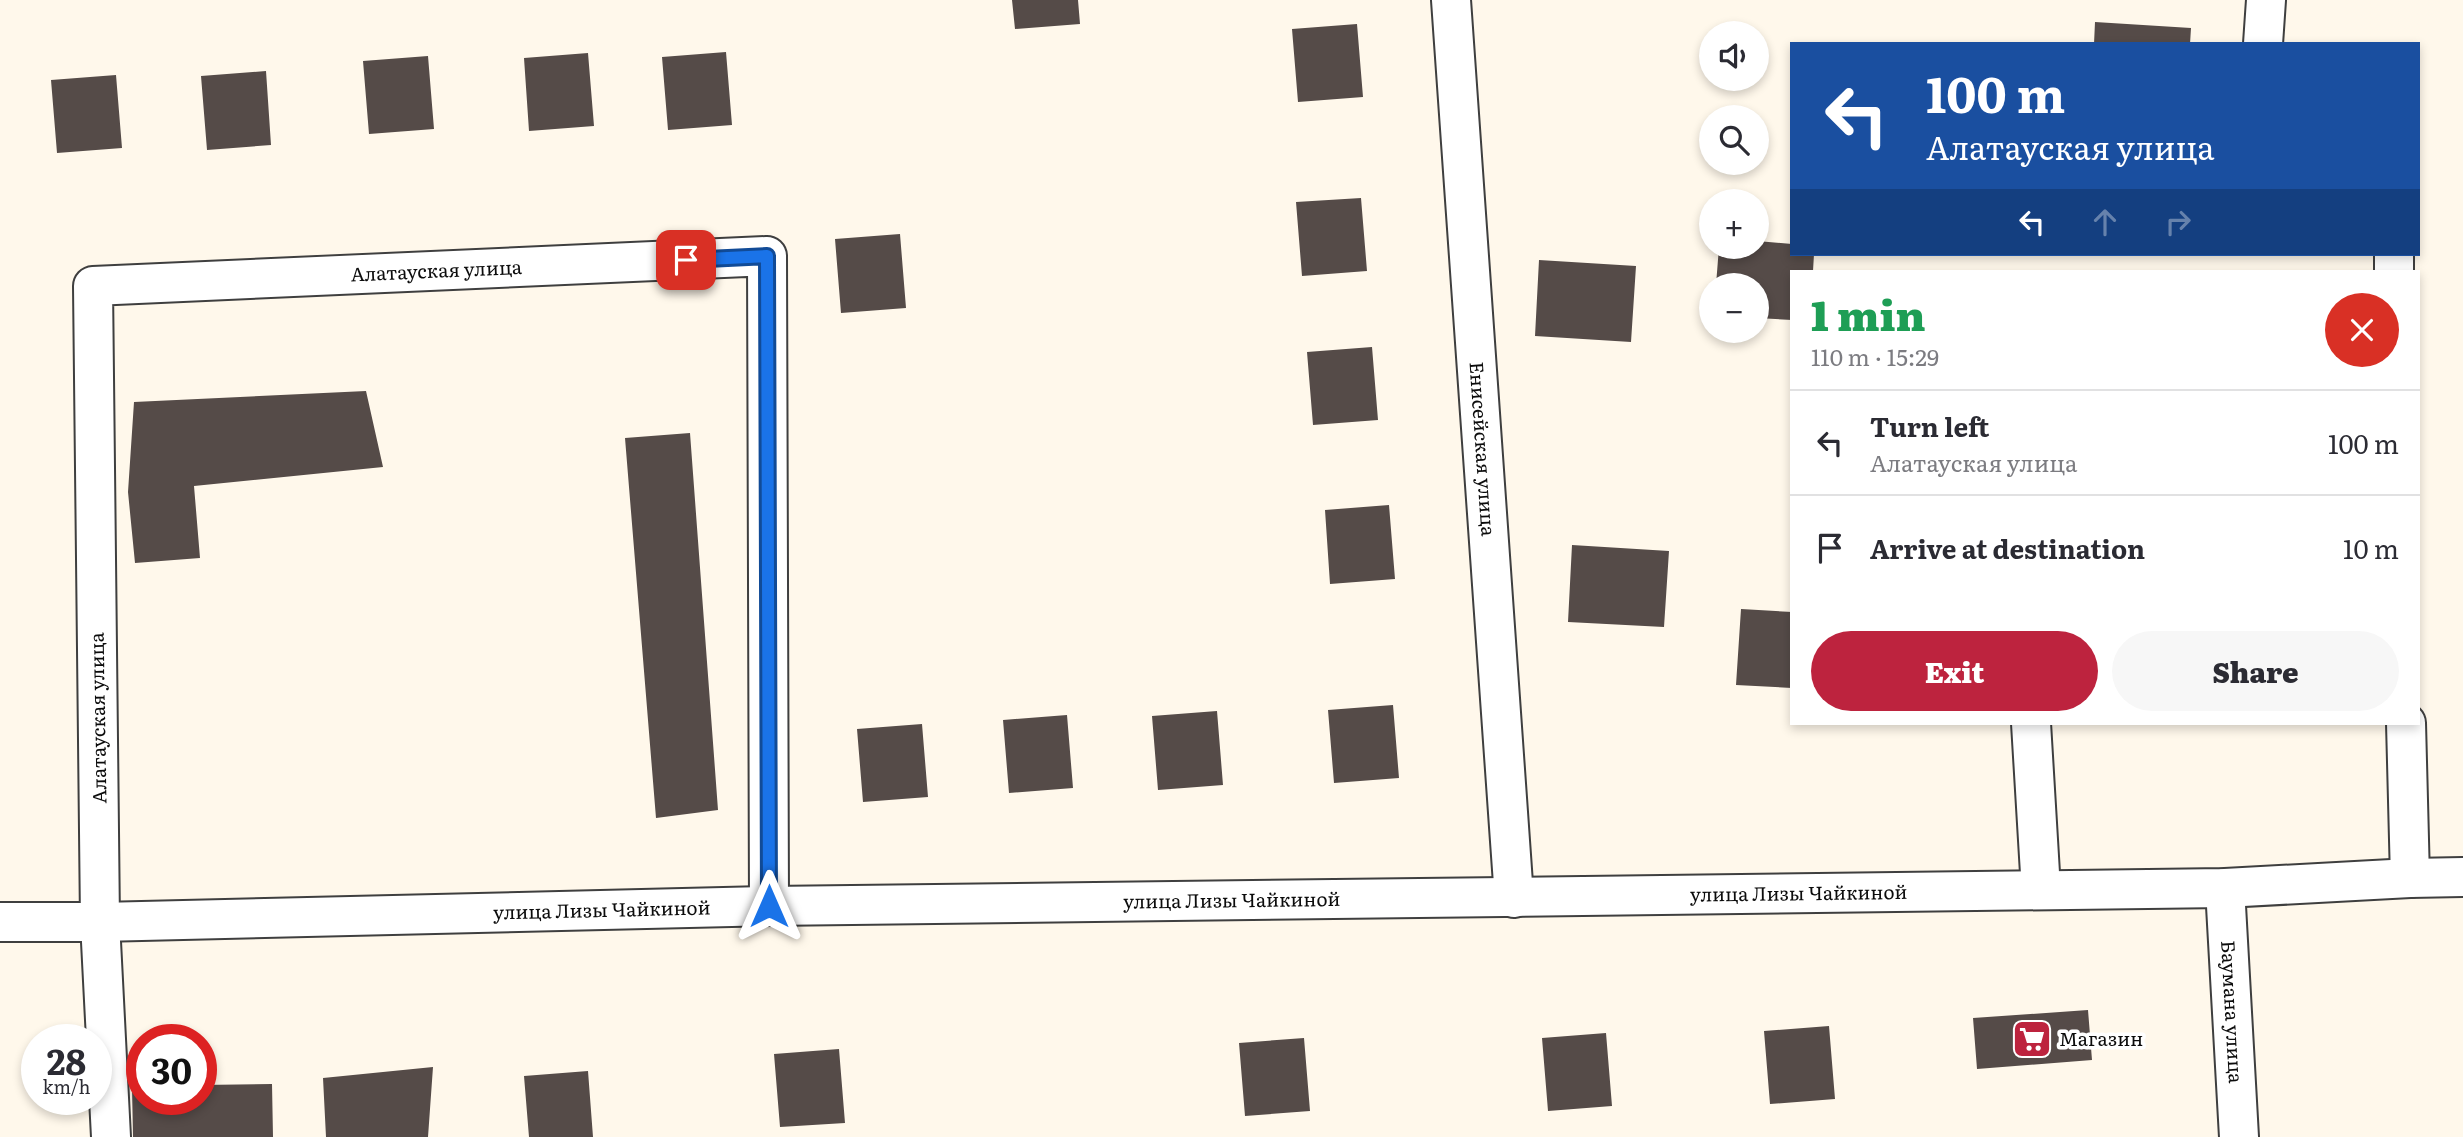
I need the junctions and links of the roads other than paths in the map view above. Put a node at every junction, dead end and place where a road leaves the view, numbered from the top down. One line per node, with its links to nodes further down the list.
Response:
1 (1451, 0): 10 (street, Енисейская улица)
2 (2266, 0): 3 (street)
3 (2263, 42)
4 (2031, 725): 9 (street)
5 (2406, 725): 7 (street)
6 (2463, 877): 7 (street, улица Лизы Чайкиной)
7 (2410, 878): 8 (street, улица Лизы Чайкиной)
8 (2225, 888): 9 (street, улица Лизы Чайкиной); 15 (street, Баумана улица)
9 (2041, 890): 10 (street, улица Лизы Чайкиной)
10 (1514, 898): 11 (street, улица Лизы Чайкиной)
11 (769, 906): 13 (street, улица Лизы Чайкиной); 13 (street, Алатауская улица)
12 (0, 922): 13 (street, улица Лизы Чайкиной)
13 (100, 922): 14 (street)
14 (111, 1137)
15 (2239, 1137)

